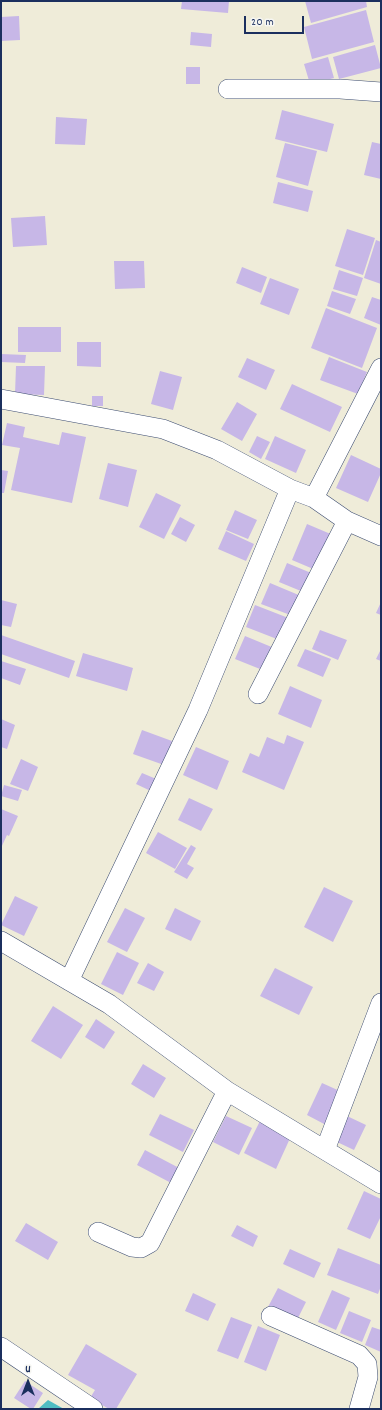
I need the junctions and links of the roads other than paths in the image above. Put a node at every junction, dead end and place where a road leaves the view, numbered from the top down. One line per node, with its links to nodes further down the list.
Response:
1 (228, 89): 2 (street)
2 (381, 92)
3 (381, 368): 6 (street)
4 (1, 399): 5 (street)
5 (290, 489): 6 (street); 11 (street)
6 (314, 498): 7 (street)
7 (347, 521): 8 (street); 9 (street)
8 (381, 536)
9 (258, 694)
10 (1, 941): 11 (street)
11 (69, 980): 13 (street)
12 (381, 1003): 14 (street)
13 (226, 1091): 14 (street); 16 (street)
14 (325, 1150): 15 (street)
15 (381, 1184)
16 (98, 1232)
17 (271, 1316): 20 (street)
18 (1, 1347): 19 (street)
19 (93, 1409)
20 (359, 1409)

